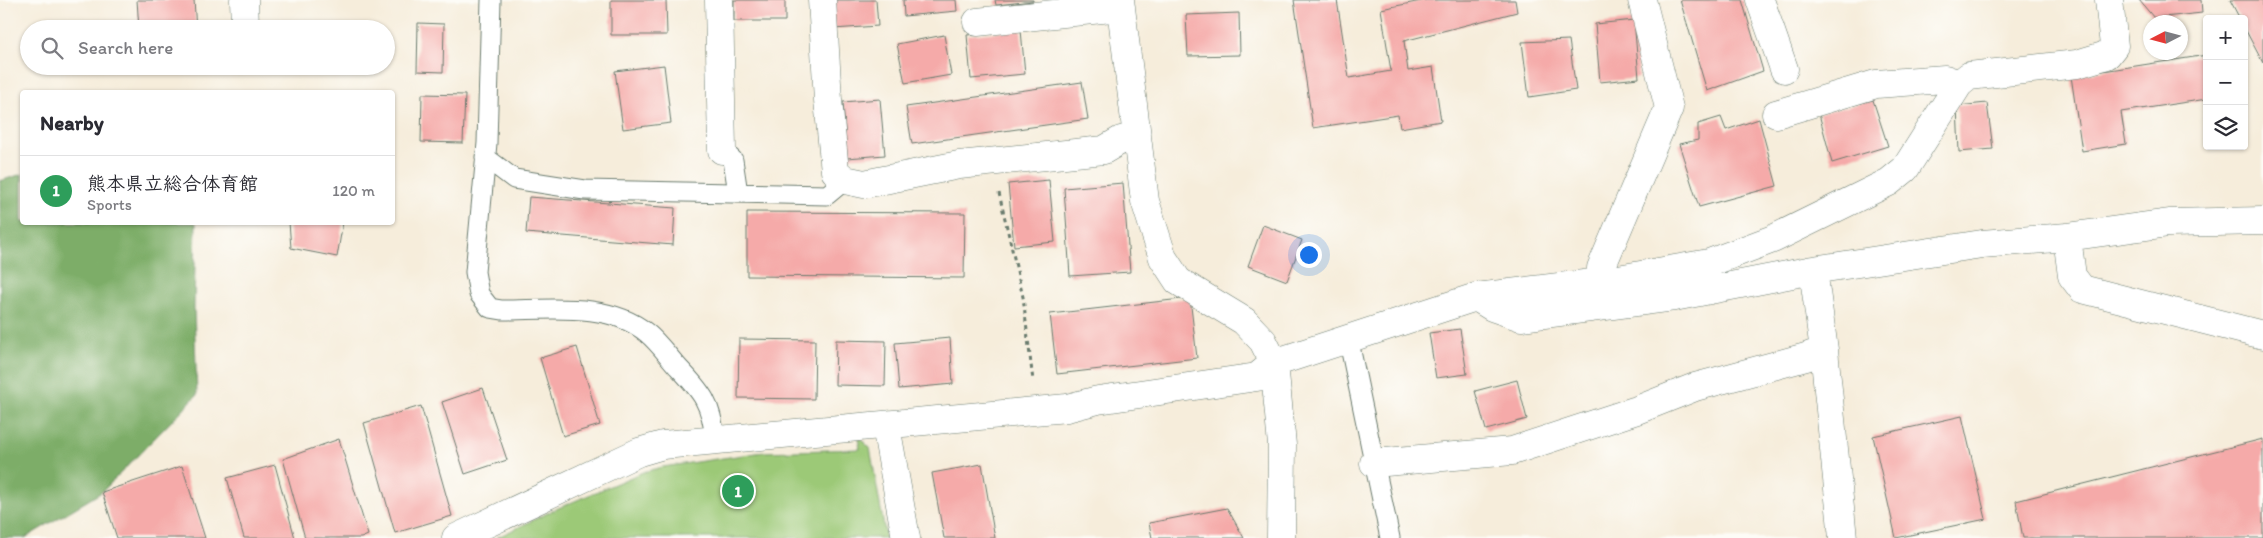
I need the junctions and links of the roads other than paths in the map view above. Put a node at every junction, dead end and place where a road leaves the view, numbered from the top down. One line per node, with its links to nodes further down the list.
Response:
1 (492, 0): 14 (lane)
2 (718, 0): 13 (street)
3 (822, 0): 15 (street)
4 (1642, 0): 20 (street)
5 (1760, 0): 9 (street)
6 (2108, 0): 10 (street)
7 (1121, 3): 8 (street); 12 (street)
8 (977, 22)
9 (1784, 69)
10 (1959, 84): 11 (street); 20 (street)
11 (1776, 114)
12 (1137, 136): 15 (street); 25 (street)
13 (722, 150): 16 (lane)
14 (485, 157): 16 (lane); 27 (lane)
15 (845, 180): 16 (lane)
16 (738, 193)
17 (2263, 221): 18 (street)
18 (2067, 237): 19 (street); 22 (street)
19 (1813, 270): 21 (street); 24 (street)
20 (1601, 282): 21 (street)
21 (1476, 297): 23 (street)
22 (2263, 335)
23 (1348, 338): 25 (street); 28 (lane)
24 (1824, 350): 28 (street); 33 (street)
25 (1274, 363): 26 (street); 31 (street)
26 (886, 426): 27 (street); 30 (street)
27 (716, 440): 29 (street)
28 (1374, 462): 32 (lane)
29 (456, 538)
30 (906, 538)
31 (1281, 538)
32 (1390, 538)
33 (1843, 538)

